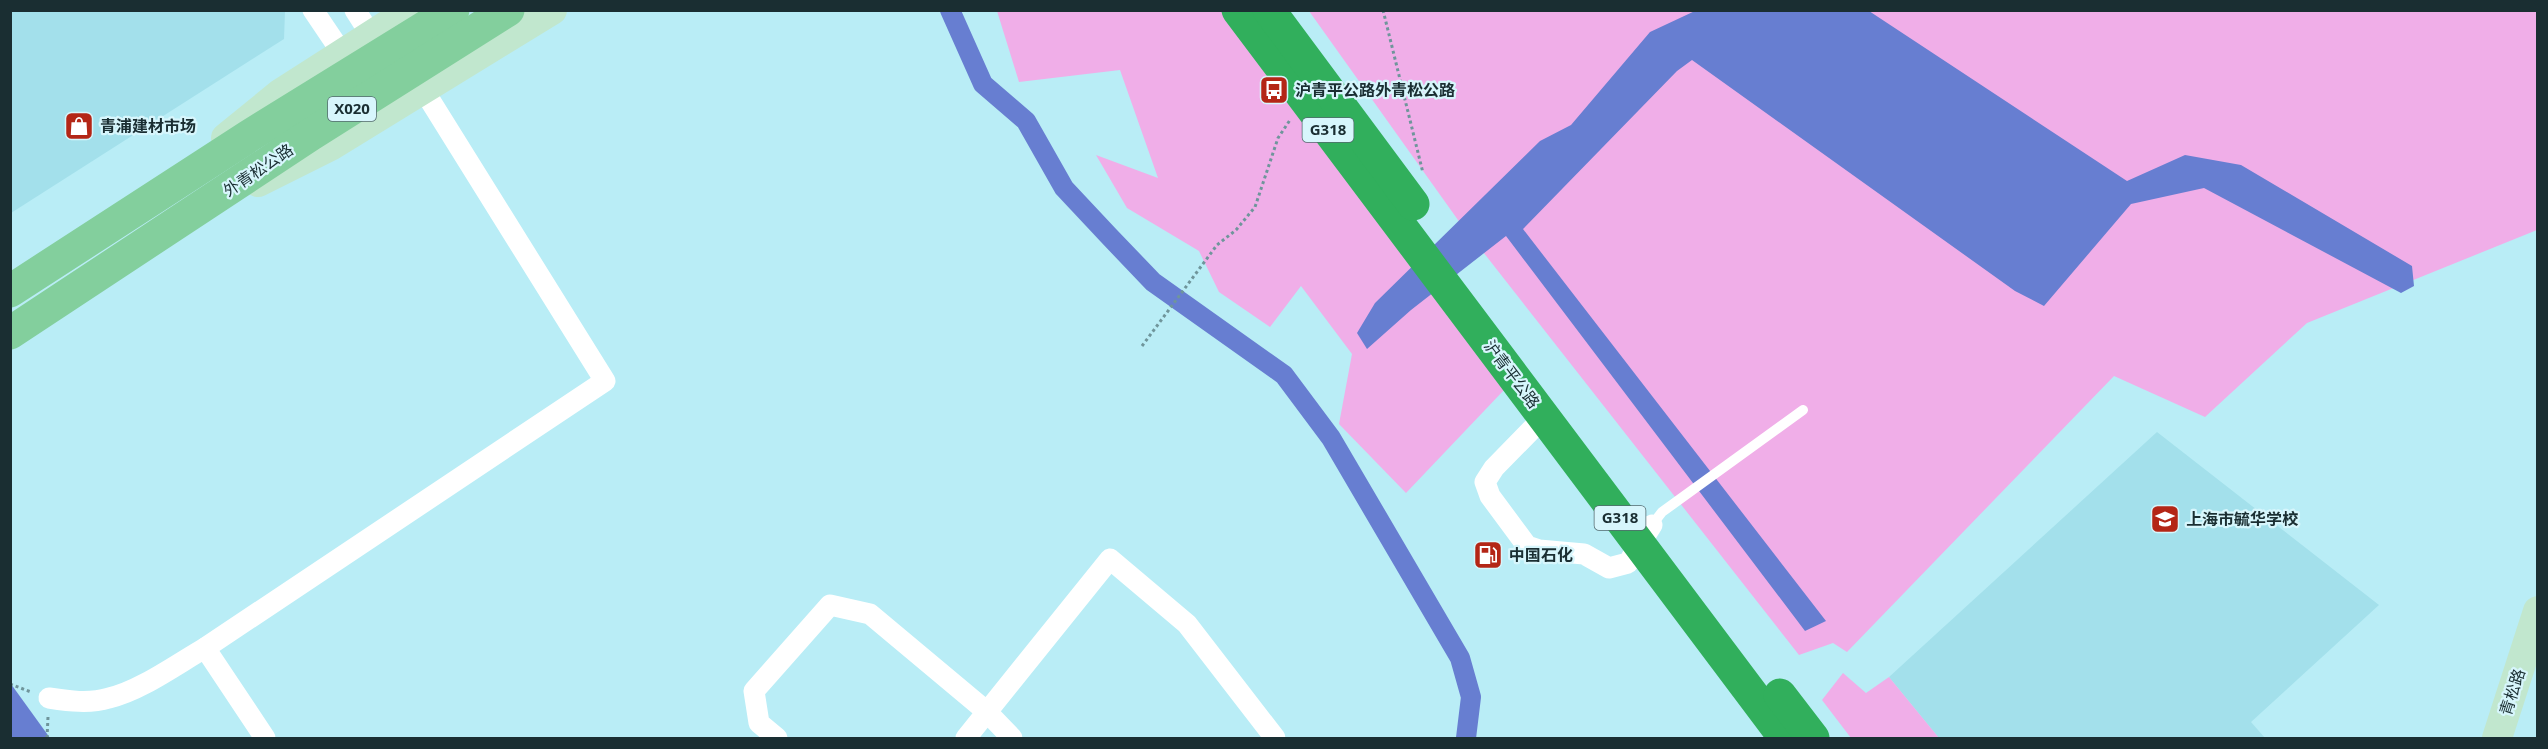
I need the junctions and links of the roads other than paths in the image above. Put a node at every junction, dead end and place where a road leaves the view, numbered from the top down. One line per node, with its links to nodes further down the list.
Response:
1 (313, 10): 10 (street)
2 (355, 10): 9 (street)
3 (411, 10): 9 (main road)
4 (453, 10): 12 (main road, 外青松公路 / X020)
5 (508, 10): 13 (main road, 外青松公路 / X020)
6 (552, 10): 11 (main road)
7 (1238, 10): 14 (highway, 沪青平公路 / G318)
8 (1269, 10): 14 (highway, 沪青平公路 / G318)
9 (372, 35): 10 (main road)
10 (342, 53): 12 (main road)
11 (423, 89): 13 (main road); 22 (street)
12 (191, 174): 16 (main road, 外青松公路 / X020)
13 (198, 210): 17 (main road, 外青松公路 / X020)
14 (1424, 232): 15 (highway, 沪青平公路 / G318)
15 (1463, 290): 19 (highway, 沪青平公路 / G318); 20 (highway, 沪青平公路 / G318)
16 (10, 291)
17 (10, 333)
18 (1803, 410): 20 (lane)
19 (1544, 417): 20 (highway, 沪青平公路 / G318); 20 (street)
20 (1645, 535): 30 (highway, 沪青平公路 / G318); 31 (highway, 沪青平公路 / G318)
21 (2538, 611): 32 (main road, 青松路)
22 (205, 648): 23 (street); 25 (street)
23 (49, 698)
24 (986, 711): 26 (street); 27 (street); 28 (street); 29 (street)
25 (266, 738)
26 (777, 738)
27 (966, 738)
28 (1012, 738)
29 (1275, 738)
30 (1785, 738)
31 (1813, 738)
32 (2497, 738)

